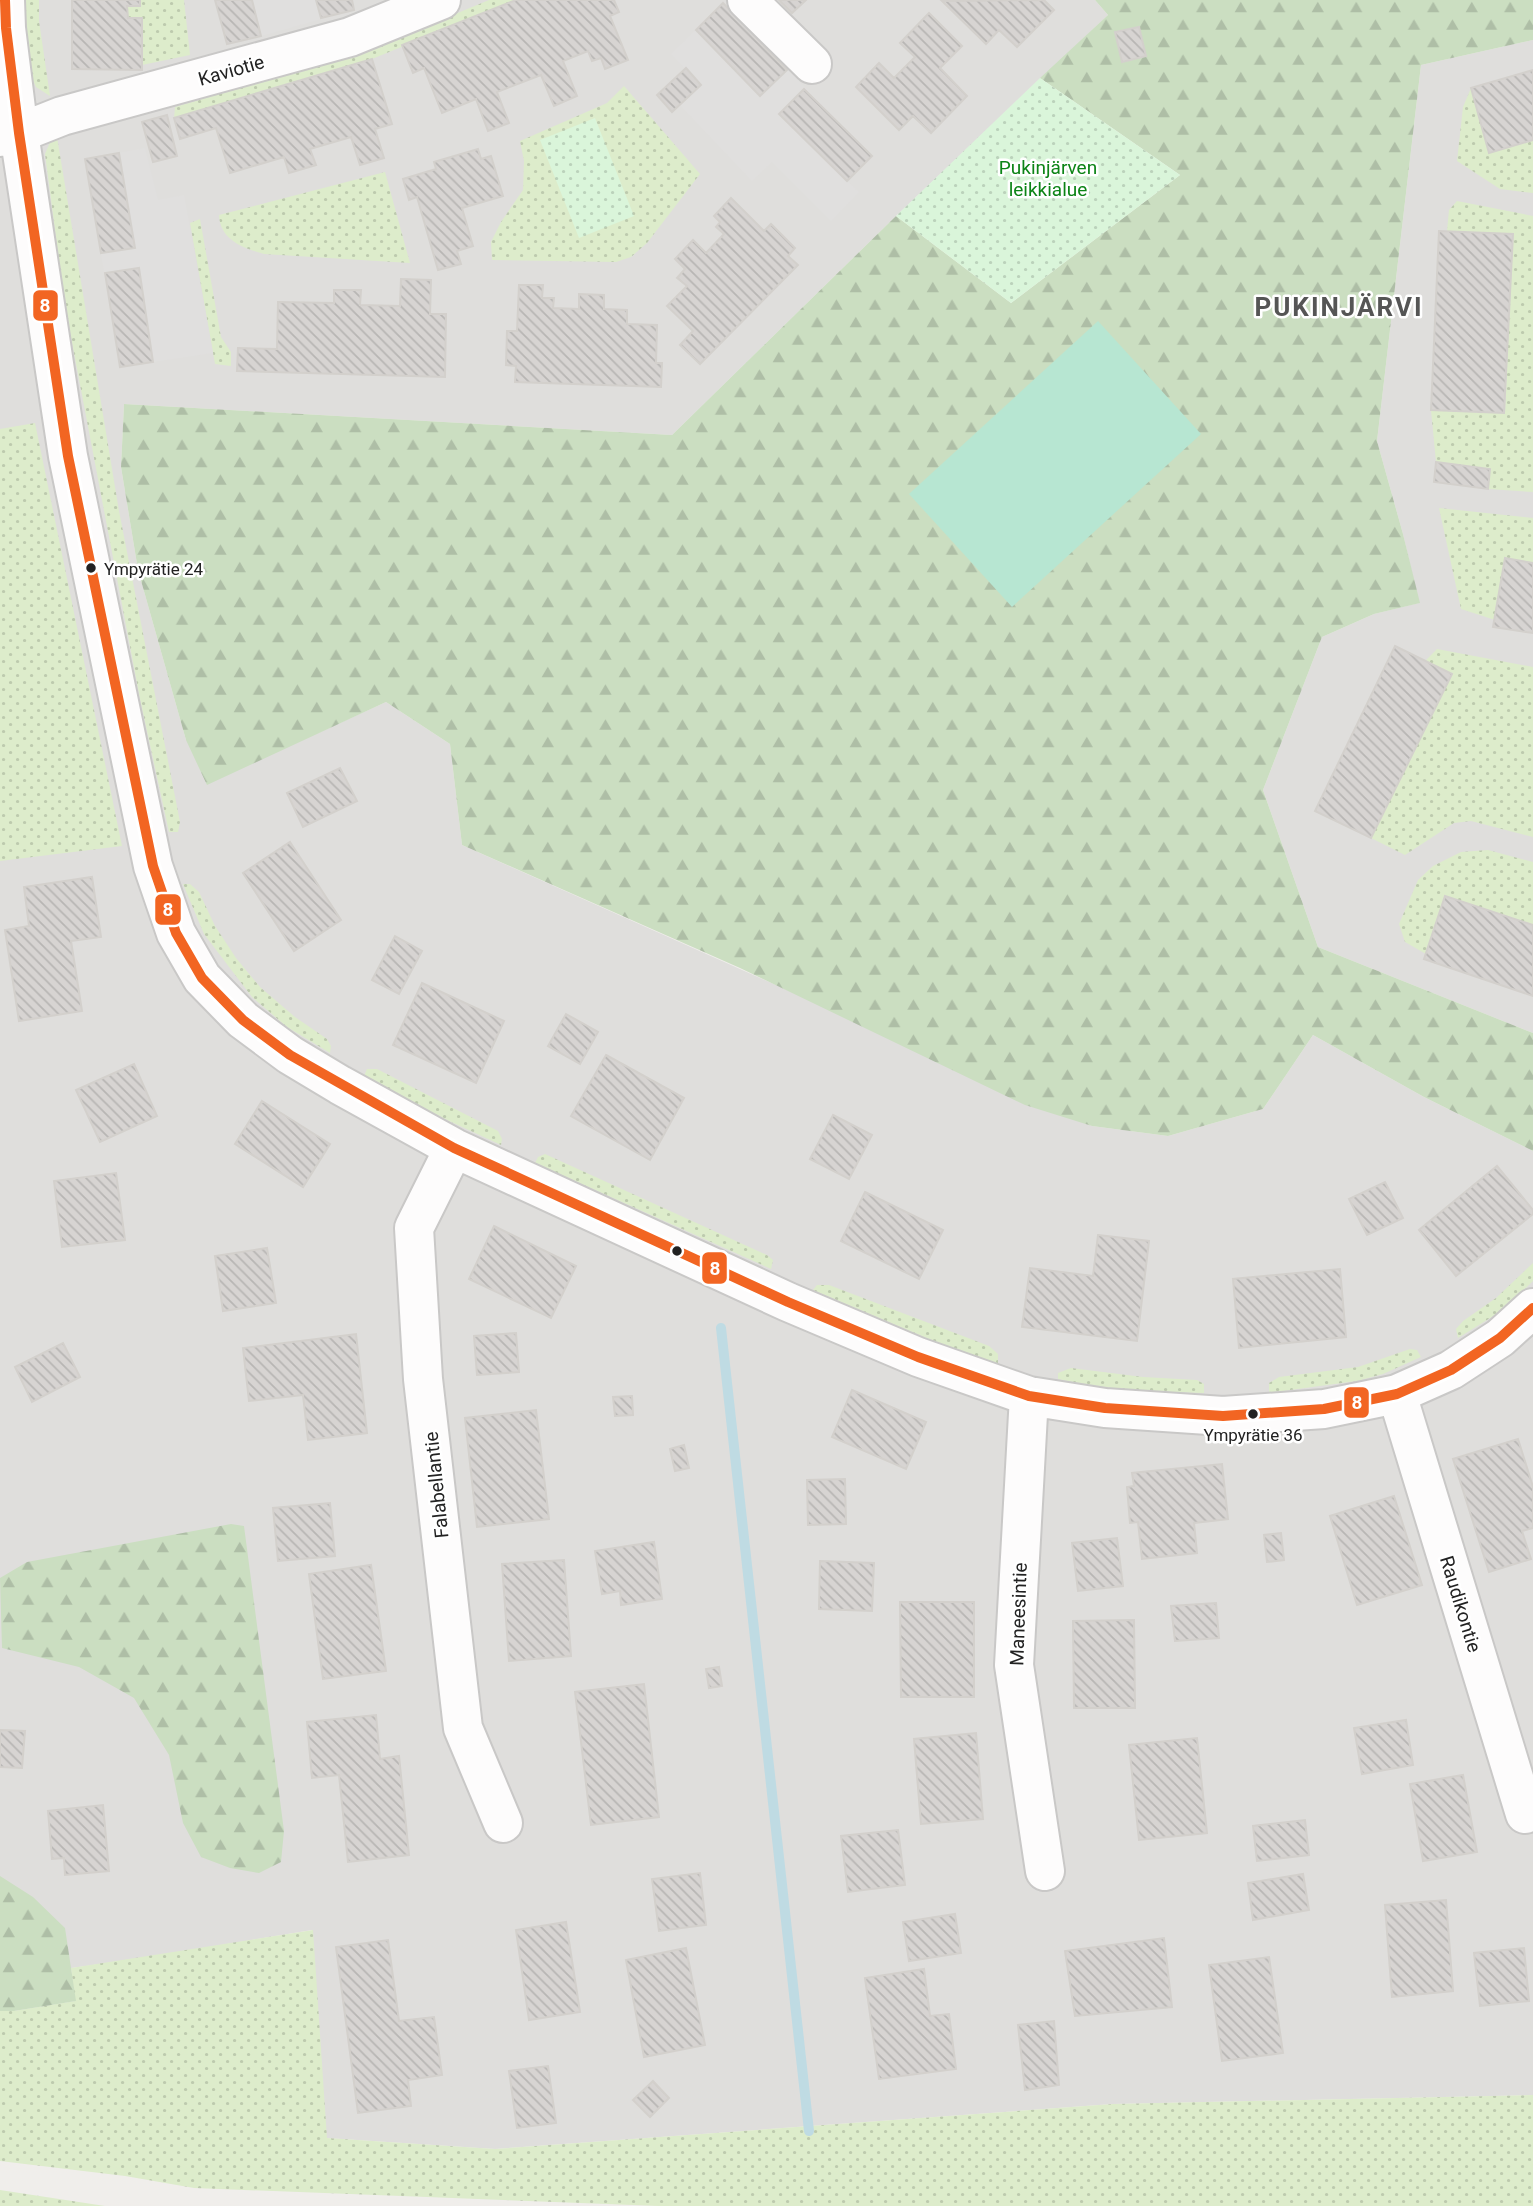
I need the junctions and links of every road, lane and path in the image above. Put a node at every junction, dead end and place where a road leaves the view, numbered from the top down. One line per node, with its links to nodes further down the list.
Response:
1 (5, 0): 5 (street)
2 (440, 0): 5 (street, Kaviotie)
3 (747, 0): 4 (street)
4 (812, 64)
5 (10, 135): 6 (street)
6 (454, 1148): 9 (street); 11 (street, Falabellantie)
7 (1533, 1308): 8 (street)
8 (1397, 1394): 9 (street); 10 (street, Raudikontie)
9 (1029, 1396): 12 (street, Maneesintie)
10 (1525, 1814)
11 (503, 1823)
12 (1045, 1871)

